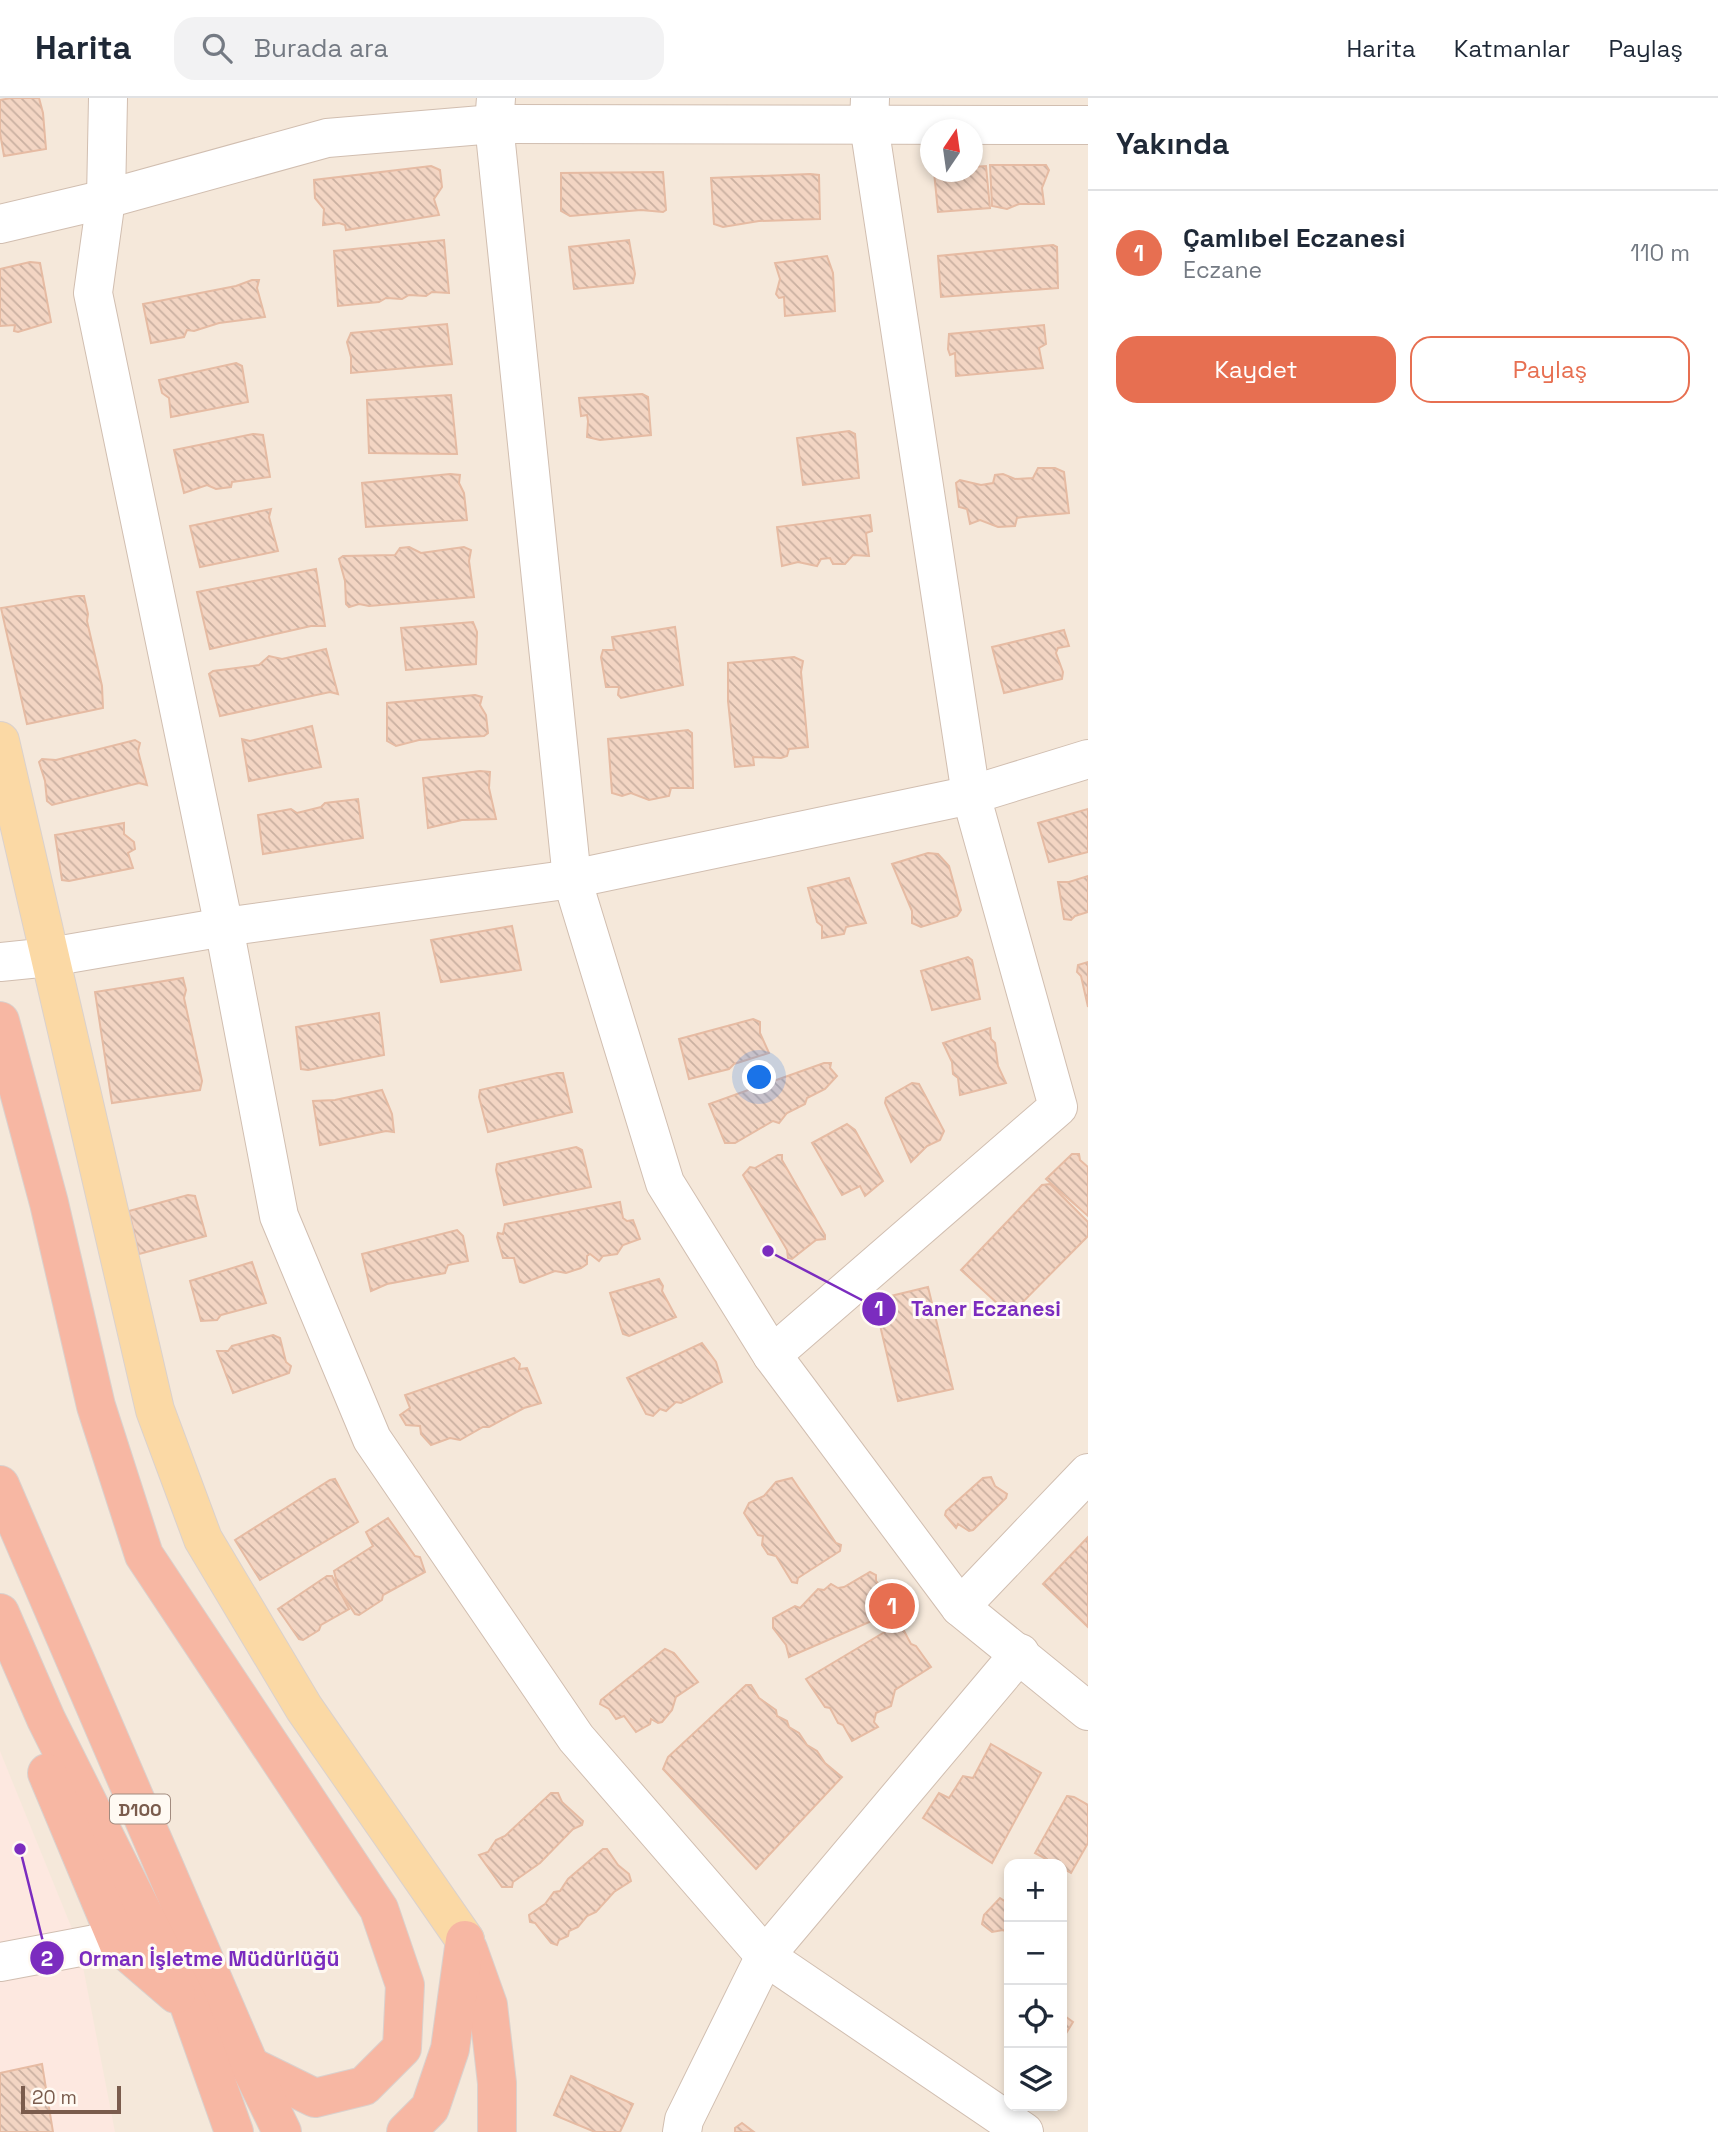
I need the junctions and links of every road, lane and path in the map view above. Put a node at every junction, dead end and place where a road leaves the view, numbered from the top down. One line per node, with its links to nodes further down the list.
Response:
1 (108, 98): 5 (street)
2 (495, 111): 3 (street); 5 (street); 10 (street)
3 (869, 112): 4 (street); 9 (street)
4 (1088, 125)
5 (106, 199): 6 (street); 11 (street)
6 (0, 224)
7 (0, 741): 12 (main road)
8 (1088, 759): 9 (street)
9 (971, 795): 10 (street); 15 (street)
10 (572, 879): 11 (street); 15 (street)
11 (224, 927): 12 (street); 25 (street)
12 (50, 957): 13 (street); 24 (main road)
13 (0, 962)
14 (0, 1021): 28 (highway)
15 (772, 1355): 18 (street)
16 (1088, 1472): 18 (street)
17 (0, 1485): 28 (highway, D100)
18 (960, 1607): 20 (street)
19 (0, 1613): 27 (highway, D100)
20 (1020, 1653): 22 (street); 25 (street)
21 (0, 1661): 23 (highway)
22 (1088, 1711)
23 (117, 1940): 26 (street); 27 (highway)
24 (465, 1940): 31 (highway); 32 (highway)
25 (765, 1956): 33 (street); 34 (street)
26 (0, 1962)
27 (189, 2005): 29 (highway, D100)
28 (250, 2066): 30 (highway, D100)
29 (234, 2132)
30 (282, 2132)
31 (406, 2132)
32 (497, 2132)
33 (682, 2132)
34 (1024, 2132)

